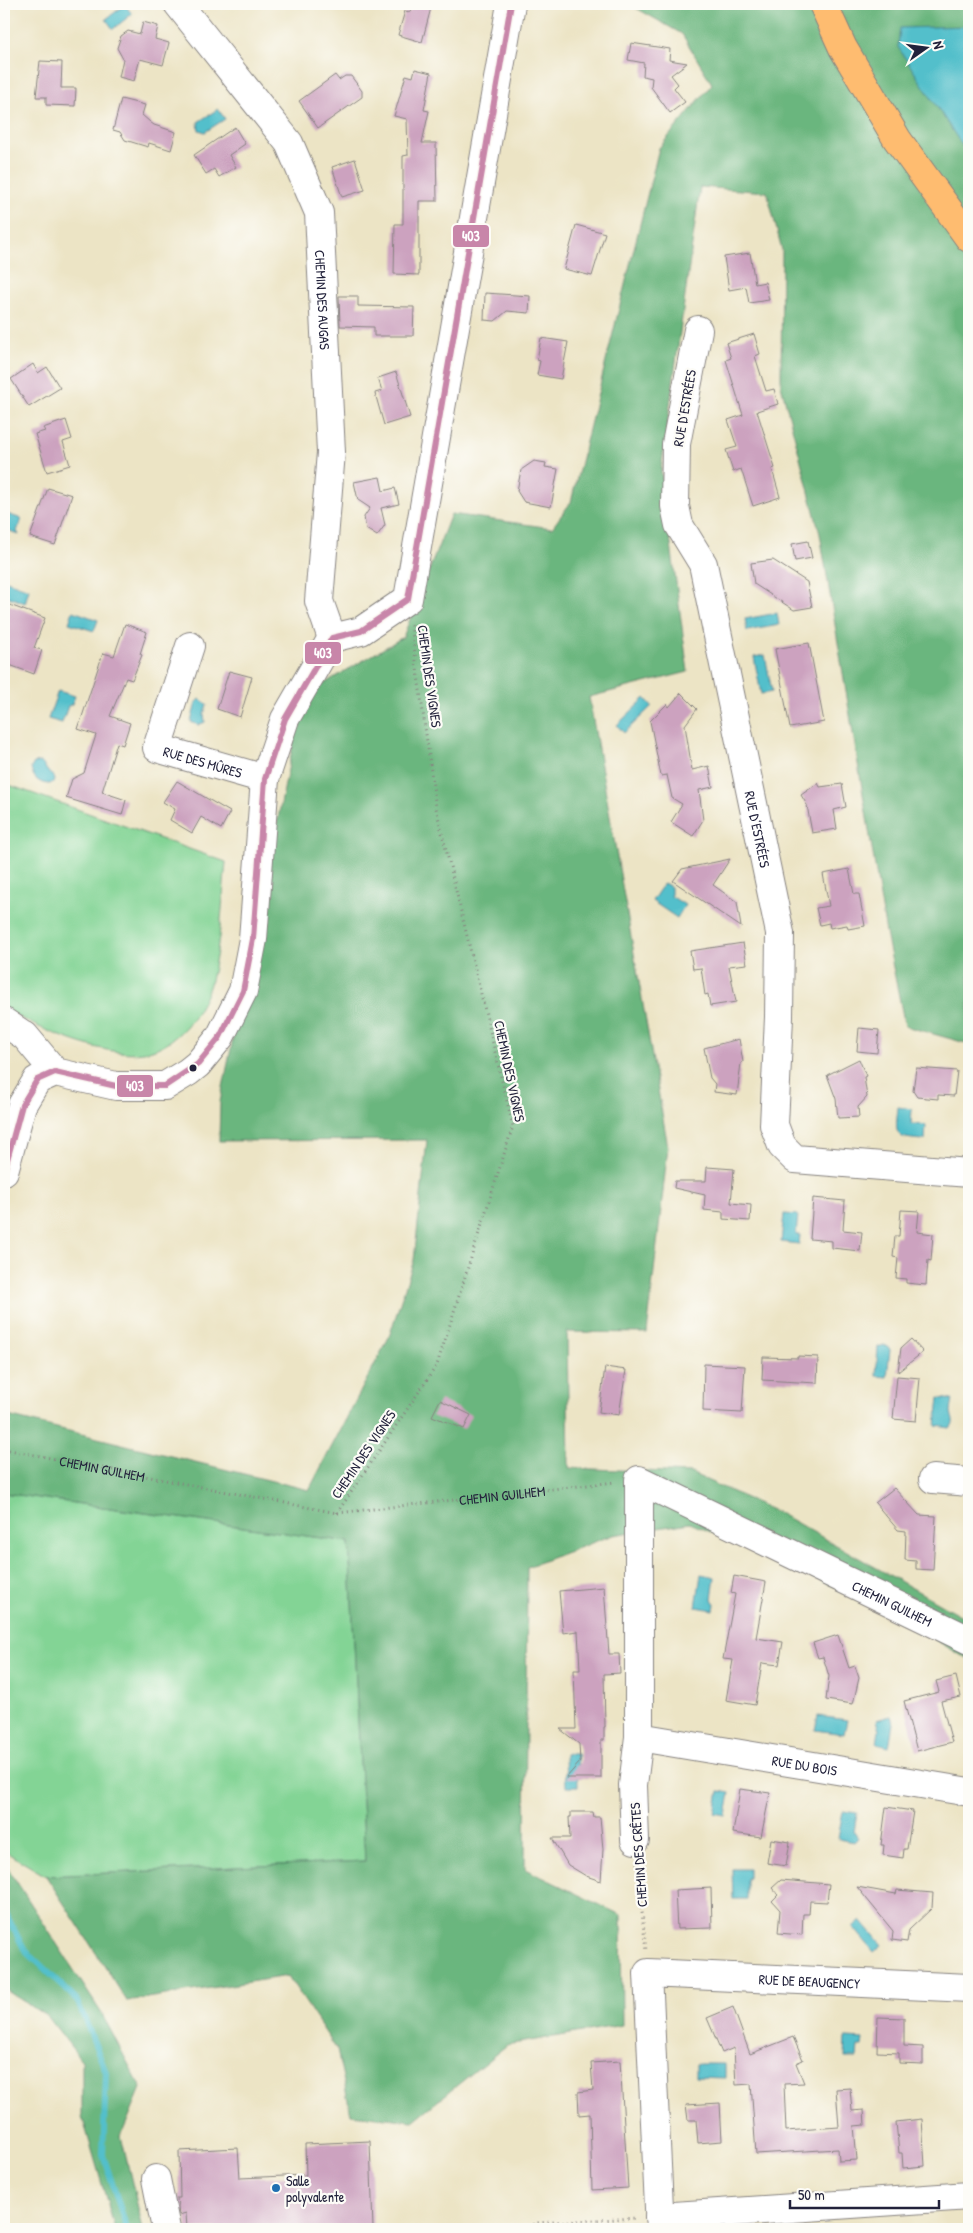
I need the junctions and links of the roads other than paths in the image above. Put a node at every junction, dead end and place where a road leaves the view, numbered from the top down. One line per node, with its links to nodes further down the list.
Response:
1 (178, 4): 6 (street, CHEMIN DES AUGAS)
2 (511, 4): 6 (street)
3 (823, 4): 4 (main road)
4 (969, 238)
5 (698, 330): 12 (street, RUE D’ESTRÉES)
6 (332, 638): 8 (street)
7 (190, 646): 8 (street, RUE DES MÛRES)
8 (265, 779): 10 (street)
9 (4, 1022): 10 (street)
10 (55, 1072): 11 (street)
11 (4, 1171)
12 (969, 1173)
13 (933, 1479): 15 (street)
14 (639, 1480): 16 (street, CHEMIN GUILHEM); 17 (street, CHEMIN DES CRÊTES)
15 (969, 1482)
16 (969, 1640)
17 (638, 1737): 18 (street, RUE DU BOIS); 19 (street, CHEMIN DES CRÊTES)
18 (969, 1792)
19 (635, 1840)
20 (969, 1988): 23 (street, RUE DE BEAUGENCY)
21 (156, 2179): 24 (street)
22 (969, 2196): 23 (street)
23 (660, 2223)
24 (166, 2229)

